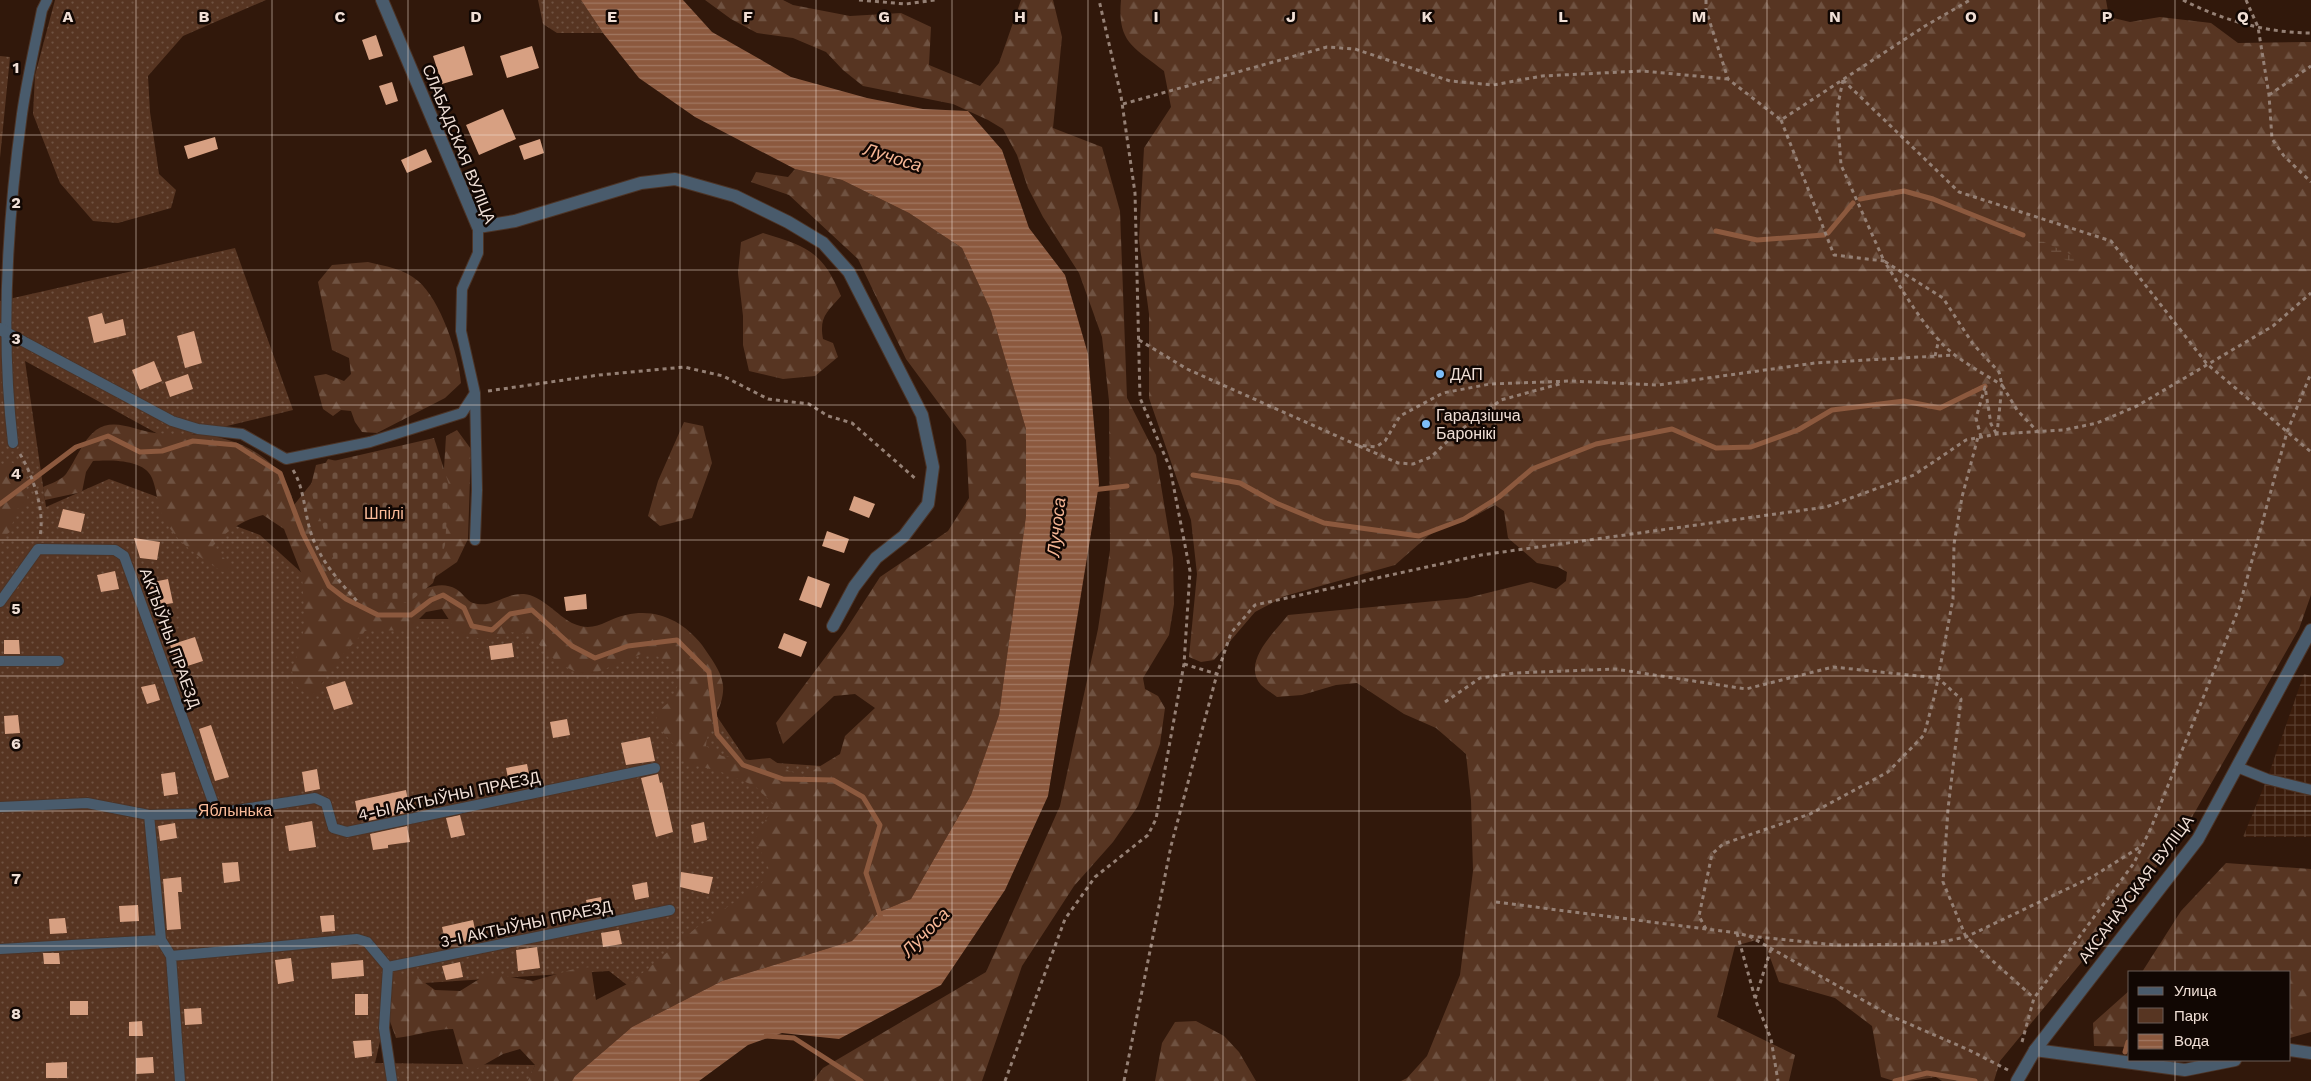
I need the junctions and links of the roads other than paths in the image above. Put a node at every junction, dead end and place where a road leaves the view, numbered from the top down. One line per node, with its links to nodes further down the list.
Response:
1 (47, 0): 4 (lane)
2 (382, 0): 3 (street, СЛАБАДСКАЯ ВУЛІЦА)
3 (478, 226): 5 (lane, СЛАБАДСКАЯ ВУЛІЦА); 9 (street)
4 (3, 330): 5 (lane); 6 (lane)
5 (475, 393): 7 (lane, СЛАБАДСКАЯ ВУЛІЦА)
6 (13, 442)
7 (475, 540)
8 (0, 602): 17 (lane, АКТЫЎНЫ ПРАЕЗД)
9 (833, 626)
10 (2310, 632): 13 (street, АКСАНАЎСКАЯ ВУЛІЦА)
11 (59, 660): 12 (lane)
12 (0, 661)
13 (2237, 767): 15 (lane); 24 (street, АКСАНАЎСКАЯ ВУЛІЦА)
14 (655, 768): 17 (lane, 4-Ы АКТЫЎНЫ ПРАЕЗД)
15 (2311, 790)
16 (0, 807): 18 (lane, 4-Ы АКТЫЎНЫ ПРАЕЗД)
17 (217, 813): 18 (lane, 4-Ы АКТЫЎНЫ ПРАЕЗД)
18 (149, 815): 20 (lane)
19 (670, 910): 23 (lane, 3-І АКТЫЎНЫ ПРАЕЗД)
20 (161, 940): 21 (lane); 22 (lane)
21 (0, 949)
22 (171, 956): 23 (lane); 29 (lane)
23 (388, 967): 30 (lane)
24 (2035, 1050): 27 (street); 28 (street, АКСАНАЎСКАЯ ВУЛІЦА)
25 (2291, 1050): 26 (street)
26 (2311, 1053)
27 (2230, 1061)
28 (2018, 1079)
29 (180, 1081)
30 (392, 1081)

